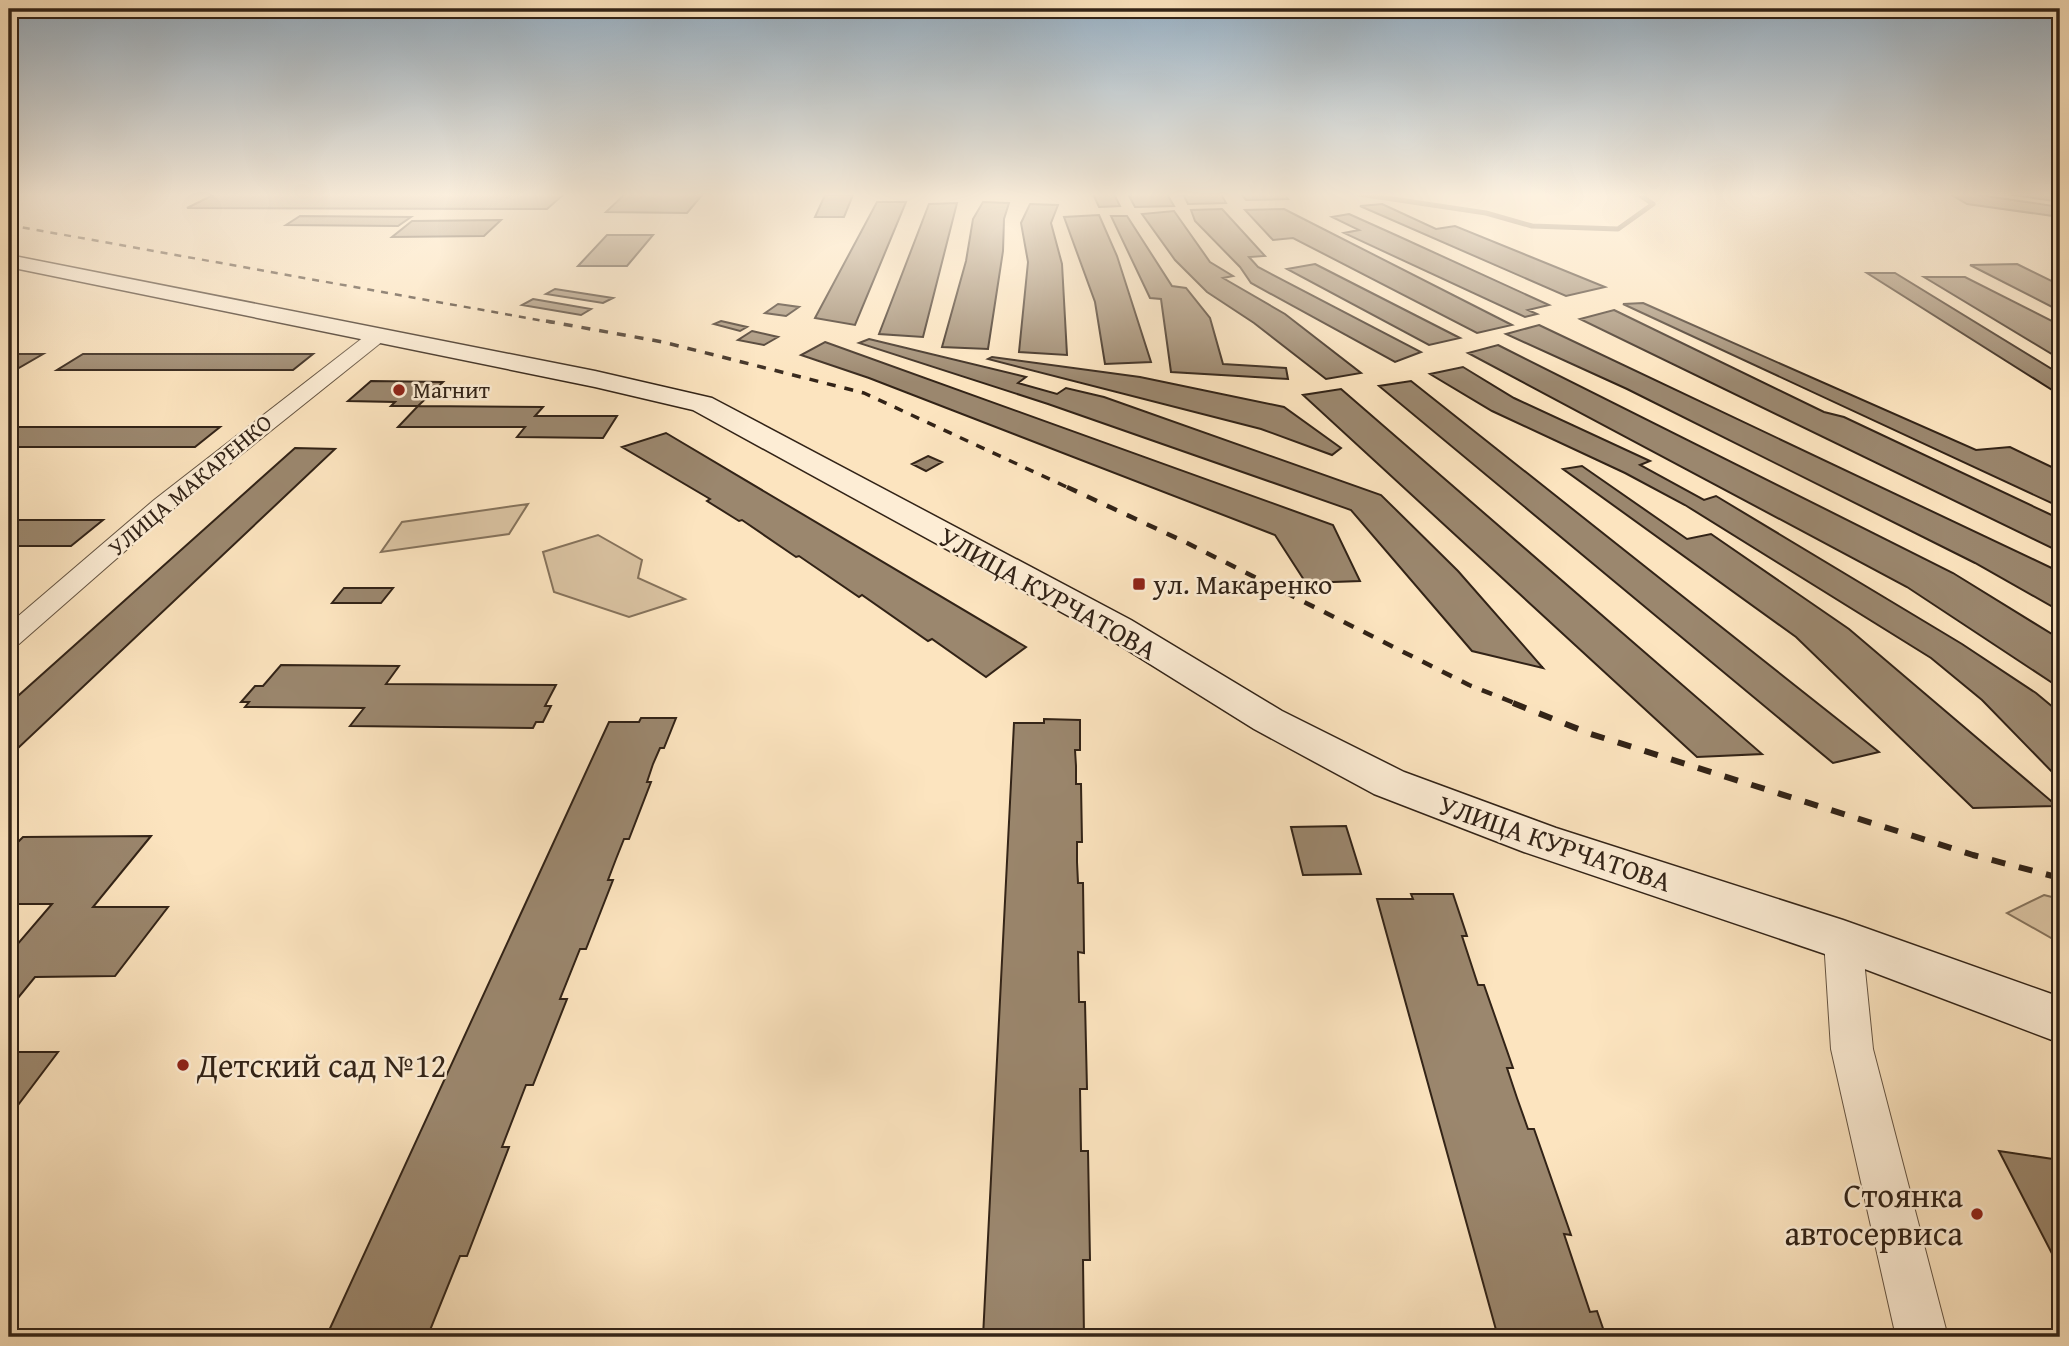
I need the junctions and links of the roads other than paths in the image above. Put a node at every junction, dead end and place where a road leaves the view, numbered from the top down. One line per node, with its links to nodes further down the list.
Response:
1 (9, 261): 2 (main road, УЛИЦА КУРЧАТОВА)
2 (376, 337): 3 (street, УЛИЦА МАКАРЕНКО); 4 (main road, УЛИЦА КУРЧАТОВА)
3 (9, 638)
4 (1843, 940): 5 (main road, УЛИЦА КУРЧАТОВА); 6 (street)
5 (2060, 1020)
6 (1922, 1337)

